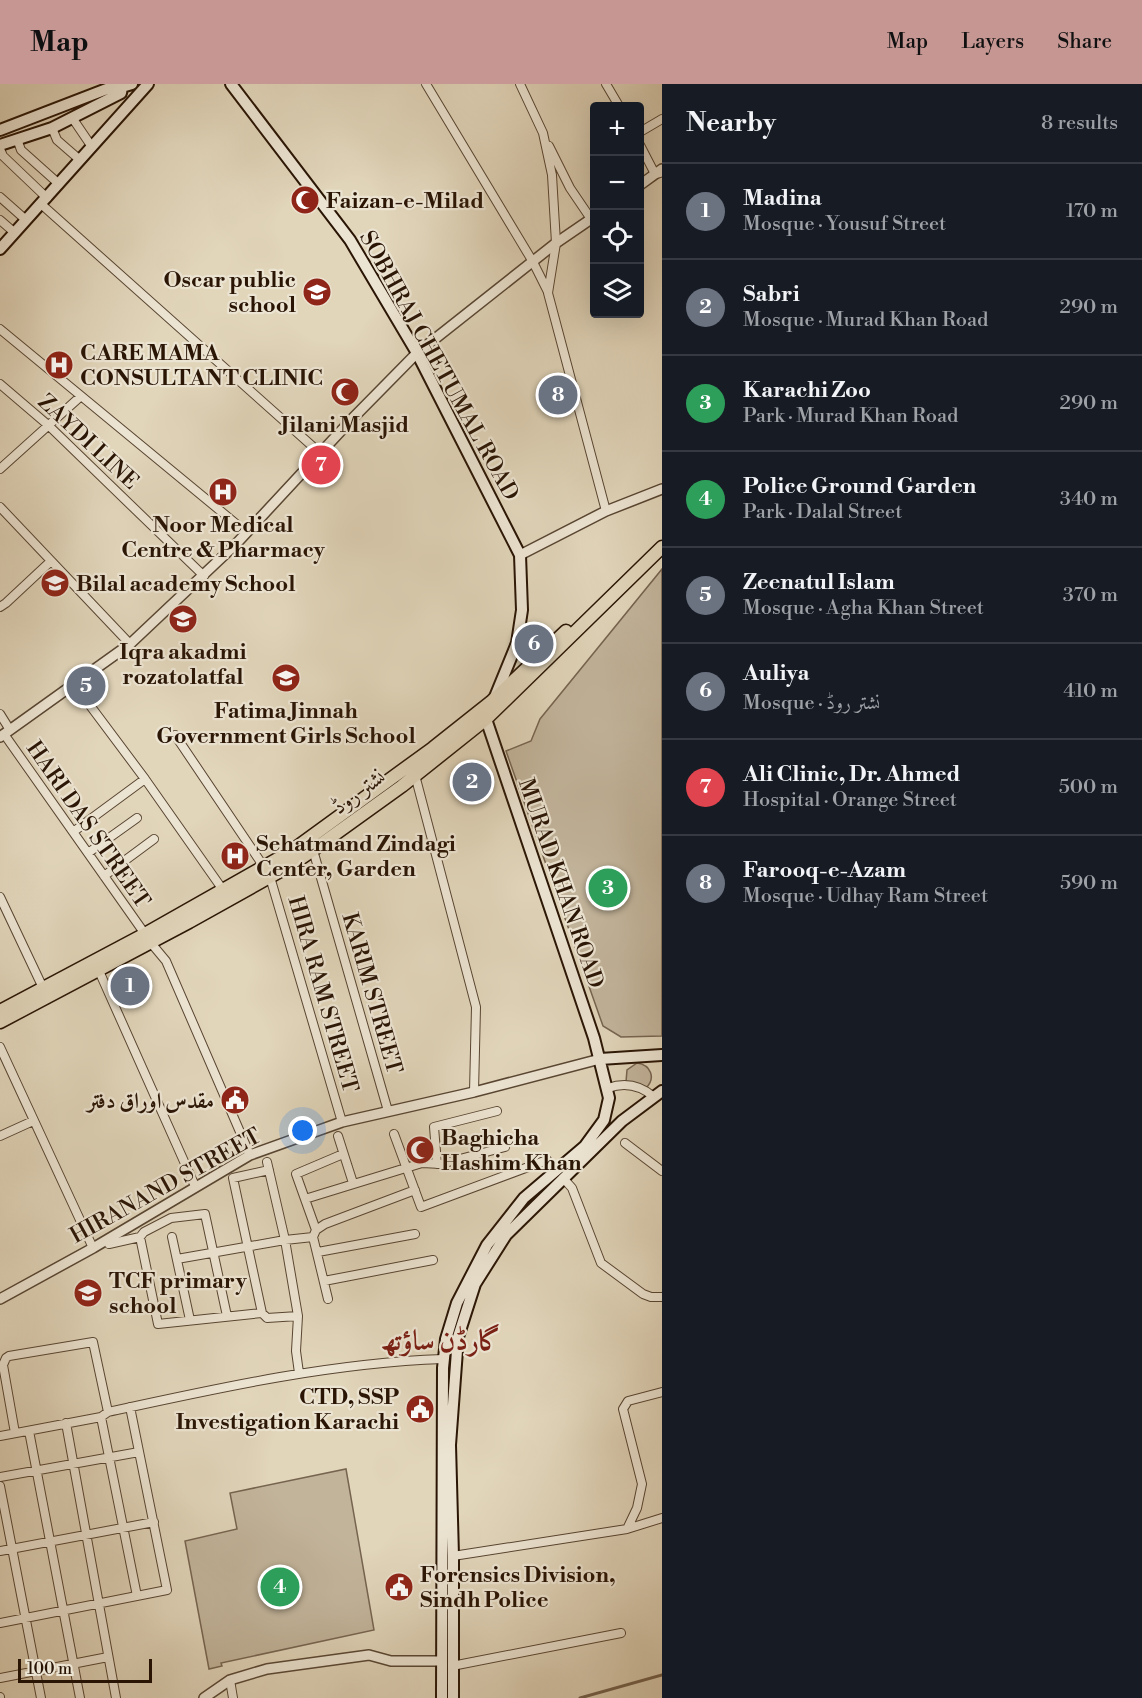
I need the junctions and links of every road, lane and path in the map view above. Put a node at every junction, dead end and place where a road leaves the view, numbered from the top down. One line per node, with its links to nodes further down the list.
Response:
1 (148, 84): 16 (main road)
2 (231, 84): 34 (main road, SOBHRAJ CHETUMAL ROAD)
3 (426, 84): 31 (street)
4 (520, 84): 13 (street)
5 (606, 84): 7 (street)
6 (127, 86): 8 (main road); 12 (main road)
7 (617, 102)
8 (73, 119): 10 (main road); 16 (street)
9 (662, 119): 11 (street)
10 (52, 129): 14 (main road); 18 (street)
11 (644, 129)
12 (0, 130)
13 (543, 133): 24 (street); 29 (street)
14 (16, 140): 15 (main road); 21 (street)
15 (0, 147): 23 (street)
16 (92, 147): 18 (main road)
17 (644, 151): 19 (street)
18 (80, 160): 21 (main road)
19 (660, 172): 20 (street)
20 (644, 182)
21 (59, 184): 23 (main road)
22 (0, 197): 26 (street)
23 (44, 201): 26 (main road); 38 (street)
24 (590, 214)
25 (0, 220): 28 (street)
26 (26, 220): 28 (main road)
27 (590, 220): 29 (street)
28 (15, 233): 30 (main road)
29 (556, 243): 31 (street); 32 (street)
30 (1, 245)
31 (533, 262): 32 (street); 34 (street)
32 (548, 293): 42 (street)
33 (0, 329): 36 (street)
34 (417, 353): 38 (street); 46 (main road, SOBHRAJ CHETUMAL ROAD)
35 (0, 384): 37 (street, ZAYDI LINE)
36 (81, 396): 37 (street); 43 (street)
37 (48, 425): 39 (street); 48 (street, ZAYDI LINE)
38 (320, 453): 43 (street)
39 (0, 469)
40 (662, 489): 42 (street)
41 (0, 507): 47 (street)
42 (606, 511): 46 (street)
43 (246, 532): 48 (street)
44 (662, 538): 52 (main road, نشتر روڈ)
45 (662, 547): 54 (main road, نشتر روڈ)
46 (520, 555): 52 (main road)
47 (51, 561): 49 (street); 50 (street)
48 (204, 576): 50 (street)
49 (0, 607)
50 (130, 644): 51 (street)
51 (74, 684): 55 (street); 58 (street)
52 (491, 702): 54 (main road); 64 (main road, نشتر روڈ)
53 (0, 714): 55 (street, HARI DAS STREET)
54 (486, 719): 57 (main road, نشتر روڈ); 75 (main road, MURAD KHAN ROAD)
55 (5, 734): 60 (street, HARI DAS STREET)
56 (175, 735): 64 (street, HIRA RAM STREET)
57 (415, 775): 62 (main road, نشتر روڈ); 77 (street)
58 (145, 779): 60 (street); 66 (street)
59 (137, 818): 63 (street)
60 (73, 832): 63 (street, HARI DAS STREET)
61 (153, 839): 65 (street)
62 (313, 849): 64 (main road, نشتر روڈ); 80 (street, KARIM STREET)
63 (88, 853): 65 (street, HARI DAS STREET)
64 (267, 872): 66 (main road, نشتر روڈ); 68 (main road, نشتر روڈ); 82 (street, HIRA RAM STREET)
65 (104, 876): 68 (street, HARI DAS STREET)
66 (223, 890): 68 (main road, نشتر روڈ)
67 (0, 897): 70 (street)
68 (148, 938): 69 (main road, نشتر روڈ); 70 (main road, نشتر روڈ); 89 (street, HARI DAS STREET)
69 (99, 970): 70 (main road, نشتر روڈ); 95 (street)
70 (45, 994): 71 (main road, نشتر روڈ); 72 (main road, نشتر روڈ)
71 (0, 1011)
72 (0, 1022)
73 (0, 1047): 81 (street)
74 (662, 1055): 75 (main road)
75 (600, 1059): 76 (main road, MURAD KHAN ROAD); 77 (street, HIRANAND STREET)
76 (608, 1088): 78 (street); 93 (main road)
77 (474, 1092): 80 (street, HIRANAND STREET)
78 (658, 1094): 93 (main road)
79 (497, 1111): 90 (street)
80 (388, 1112): 82 (street, HIRANAND STREET)
81 (33, 1121): 84 (street); 105 (street)
82 (342, 1122): 89 (street, HIRANAND STREET)
83 (394, 1134): 91 (street)
84 (0, 1136)
85 (338, 1136): 88 (street)
86 (625, 1143): 92 (street)
87 (505, 1147): 90 (street)
88 (344, 1154): 94 (street); 97 (street)
89 (250, 1155): 95 (street, HIRANAND STREET)
90 (437, 1164): 91 (street)
91 (406, 1167): 94 (street); 96 (street)
92 (662, 1171)
93 (559, 1174): 96 (street); 111 (street); 118 (main road); 141 (main road)
94 (353, 1183): 97 (street)
95 (195, 1186): 105 (street, HIRANAND STREET)
96 (415, 1190): 98 (street)
97 (305, 1199): 98 (street)
98 (315, 1233): 102 (street); 106 (street)
99 (414, 1234): 106 (street)
100 (140, 1237): 103 (street); 107 (street); 117 (street)
101 (172, 1237): 108 (street)
102 (285, 1240): 104 (street); 104 (street); 116 (street)
103 (109, 1244)
104 (248, 1246): 107 (street); 114 (street)
105 (93, 1248): 112 (street, HIRANAND STREET)
106 (318, 1252): 110 (street)
107 (213, 1253): 108 (street); 115 (street)
108 (177, 1259): 117 (street)
109 (433, 1260): 110 (street)
110 (324, 1281): 113 (street)
111 (662, 1297)
112 (0, 1299)
113 (328, 1299)
114 (262, 1313): 115 (street); 116 (street)
115 (227, 1316): 117 (street)
116 (298, 1316): 119 (street)
117 (190, 1320)
118 (443, 1359): 119 (street); 150 (main road)
119 (299, 1373): 121 (street)
120 (662, 1392): 136 (street)
121 (130, 1407): 122 (street); 127 (street)
122 (104, 1414): 123 (street); 125 (street); 128 (street)
123 (66, 1424): 124 (street); 129 (street)
124 (28, 1431): 125 (street); 130 (street)
125 (15, 1433): 126 (street)
126 (0, 1436)
127 (139, 1452): 128 (street); 134 (street)
128 (109, 1457): 129 (street); 135 (street)
129 (73, 1464): 130 (street); 137 (street)
130 (36, 1470): 131 (street); 138 (street)
131 (0, 1477)
132 (0, 1486): 139 (street)
133 (662, 1518): 136 (street)
134 (154, 1522): 135 (street); 142 (street)
135 (123, 1528): 137 (street); 142 (street)
136 (627, 1529): 141 (street)
137 (86, 1535): 138 (street); 143 (street)
138 (50, 1542): 139 (street); 144 (street)
139 (12, 1549): 140 (street); 145 (street)
140 (0, 1551)
141 (453, 1556): 150 (main road)
142 (137, 1596): 143 (street)
143 (99, 1603): 144 (street); 148 (street)
144 (63, 1610): 145 (street); 149 (street)
145 (25, 1618): 146 (street); 151 (street)
146 (0, 1623)
147 (621, 1633): 150 (street)
148 (108, 1657): 149 (street); 156 (street)
149 (74, 1664): 151 (street); 155 (street)
150 (447, 1664): 153 (street); 159 (main road); 160 (main road)
151 (35, 1671): 152 (street); 154 (street)
152 (0, 1678)
153 (230, 1680): 157 (street); 158 (street)
154 (40, 1698)
155 (80, 1698)
156 (116, 1698)
157 (204, 1698)
158 (233, 1698)
159 (442, 1698)
160 (453, 1698)

